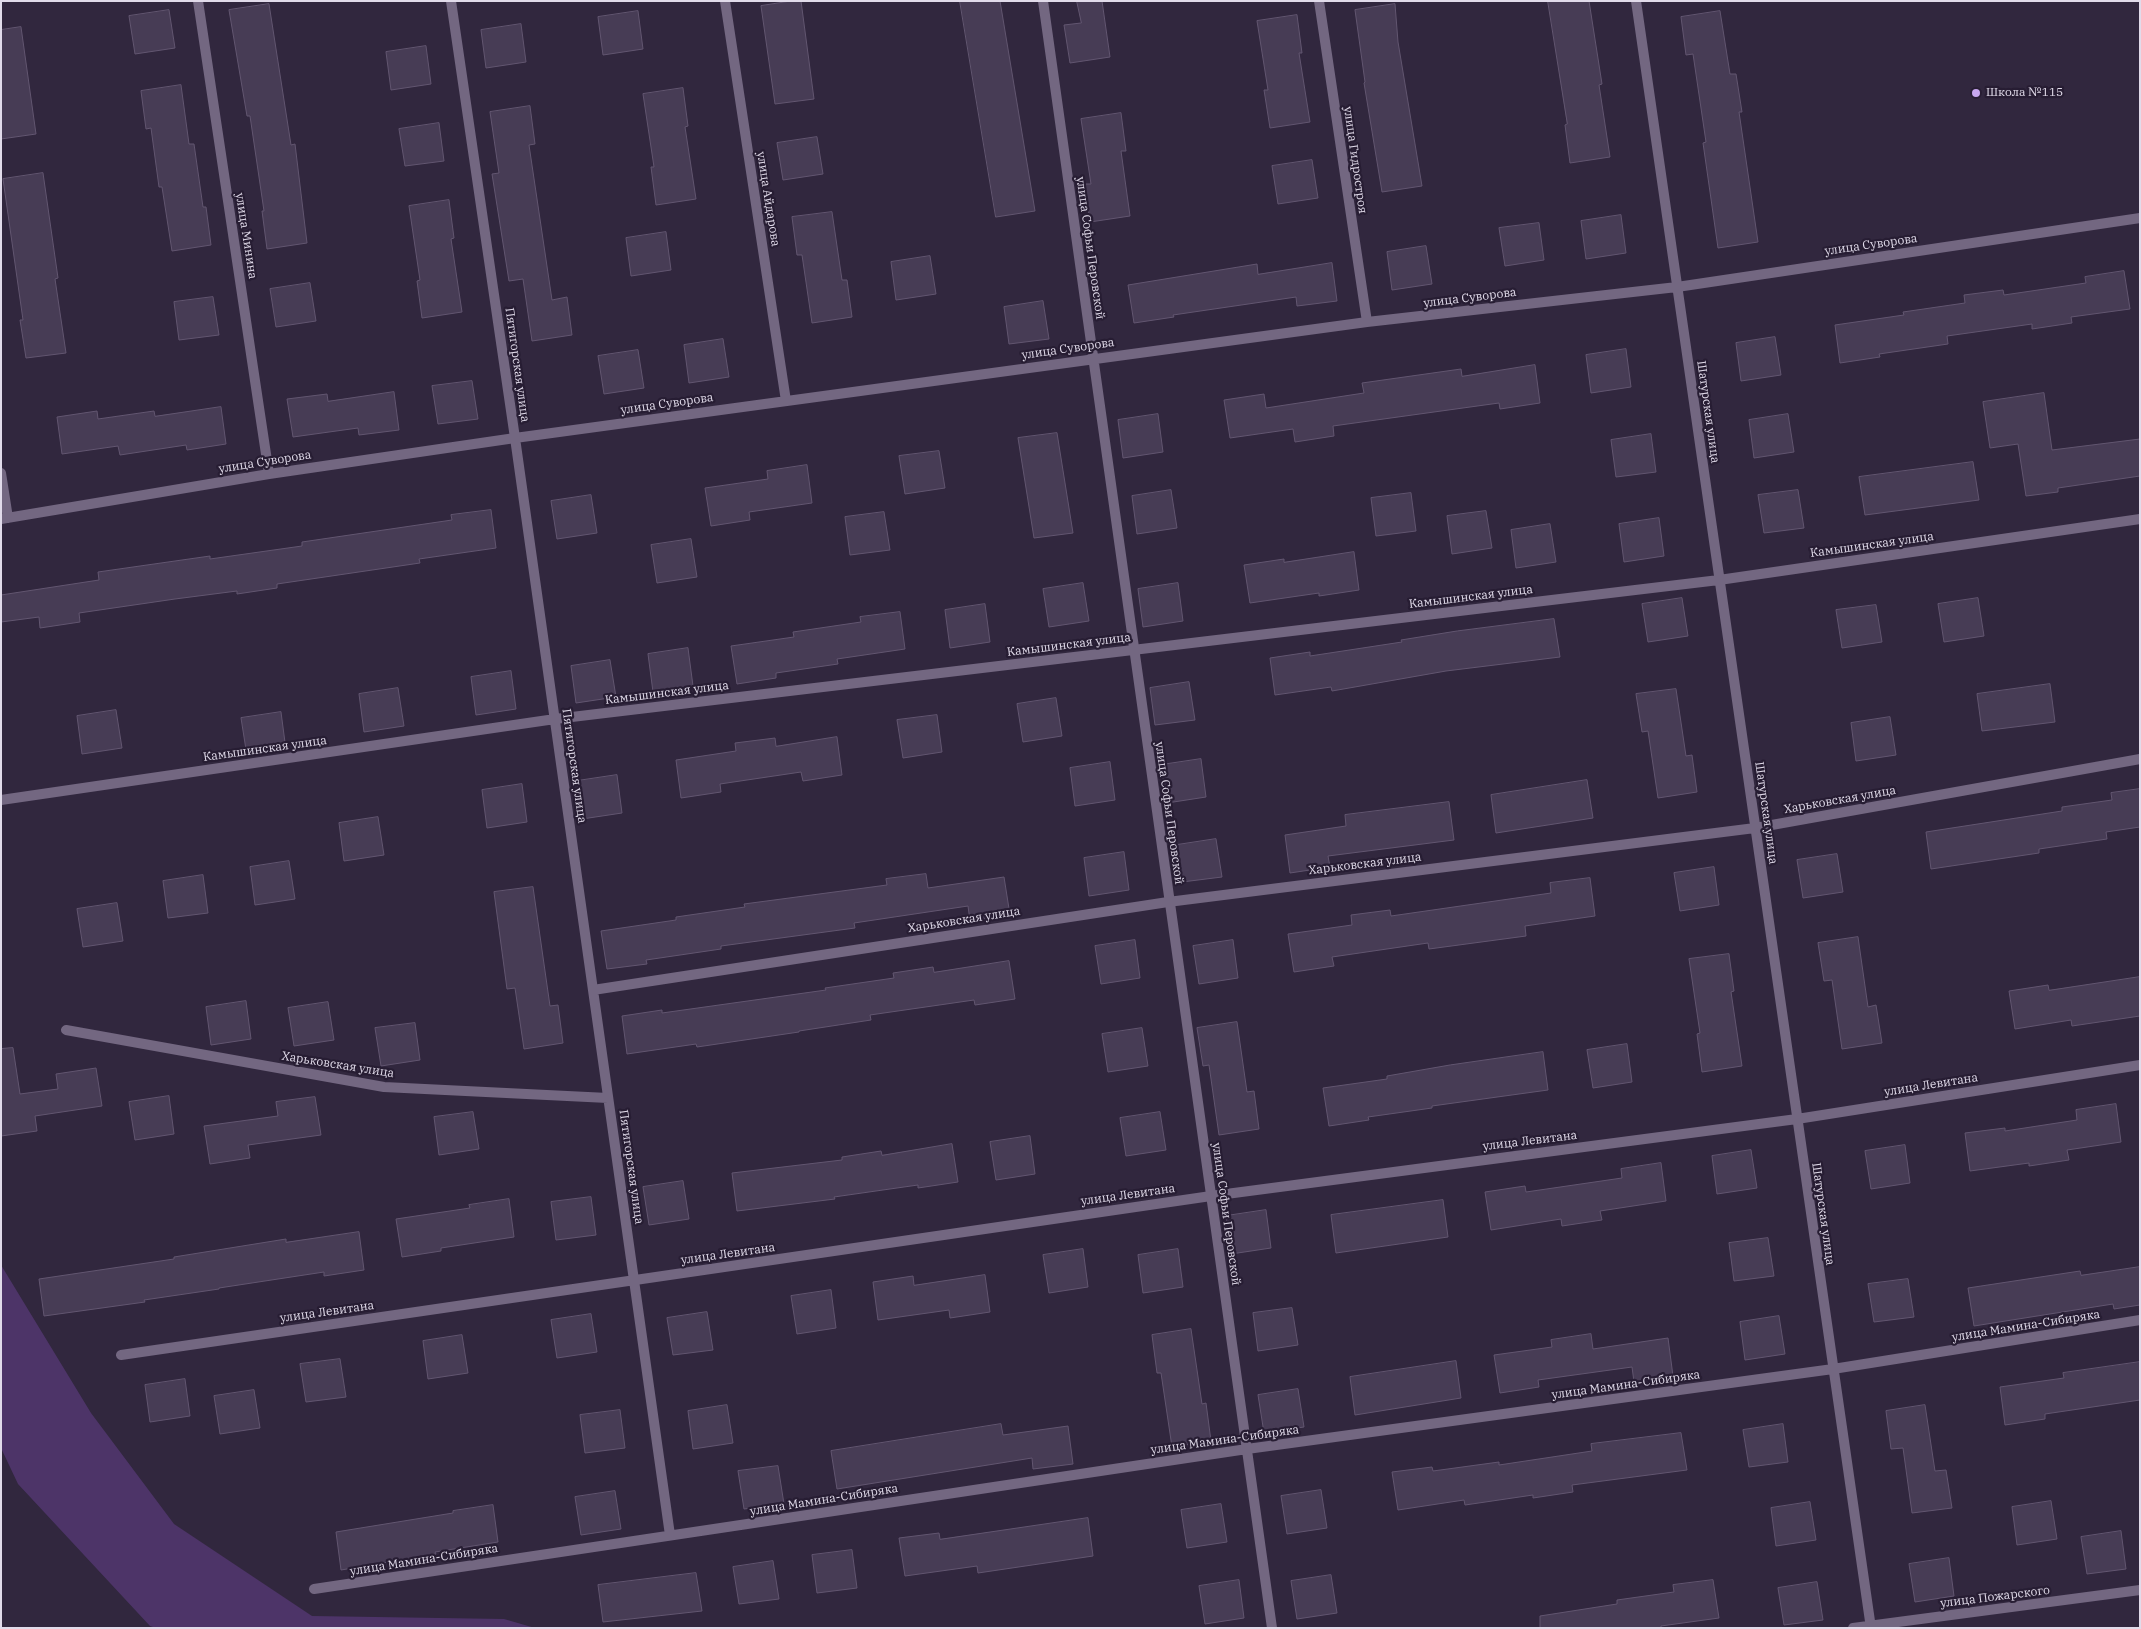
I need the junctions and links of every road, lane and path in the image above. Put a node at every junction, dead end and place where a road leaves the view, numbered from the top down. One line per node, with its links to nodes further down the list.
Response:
1 (198, 1): 14 (street, улица Минина)
2 (451, 1): 12 (street, Пятигорская улица)
3 (725, 1): 11 (street, улица Айдарова)
4 (1043, 1): 10 (street, улица Софьи Перовской)
5 (1319, 1): 9 (street, улица Гидростроя)
6 (1636, 1): 8 (street, Шатурская улица)
7 (2140, 218): 8 (street, улица Суворова)
8 (1677, 287): 9 (street, улица Суворова); 17 (street, Шатурская улица)
9 (1367, 322): 10 (street, улица Суворова)
10 (1093, 358): 11 (street, улица Суворова); 18 (street, улица Софьи Перовской)
11 (786, 401): 12 (street, улица Суворова)
12 (515, 438): 14 (street, улица Суворова); 19 (street, Пятигорская улица)
13 (1, 472): 15 (street)
14 (270, 474): 15 (street, улица Суворова)
15 (4, 519)
16 (2140, 519): 17 (street, Камышинская улица)
17 (1719, 580): 18 (street, Камышинская улица); 22 (street, Шатурская улица)
18 (1134, 650): 19 (street, Камышинская улица); 23 (street, улица Софьи Перовской)
19 (554, 719): 21 (street, Камышинская улица); 24 (street, Пятигорская улица)
20 (2140, 759): 22 (street, Харьковская улица)
21 (1, 800)
22 (1755, 828): 23 (street, Харьковская улица); 28 (street, Шатурская улица)
23 (1168, 902): 24 (street, Харьковская улица); 29 (street, улица Софьи Перовской)
24 (593, 990): 27 (street, Пятигорская улица)
25 (66, 1030): 27 (street, Харьковская улица)
26 (2140, 1065): 28 (street, улица Левитана)
27 (608, 1098): 30 (street, Пятигорская улица)
28 (1797, 1119): 29 (street, улица Левитана); 33 (street, Шатурская улица)
29 (1211, 1196): 30 (street, улица Левитана); 34 (street, улица Софьи Перовской)
30 (634, 1281): 32 (street, улица Левитана); 35 (street, Пятигорская улица)
31 (2140, 1320): 33 (street, улица Мамина-Сибиряка)
32 (121, 1354)
33 (1833, 1369): 34 (street, улица Мамина-Сибиряка); 38 (street, Шатурская улица)
34 (1247, 1449): 35 (street, улица Мамина-Сибиряка); 39 (street, улица Софьи Перовской)
35 (670, 1535): 36 (street, улица Мамина-Сибиряка)
36 (314, 1589)
37 (2140, 1590): 38 (street, улица Пожарского)
38 (1871, 1626): 40 (street, улица Пожарского)
39 (1272, 1628)
40 (1853, 1628)

